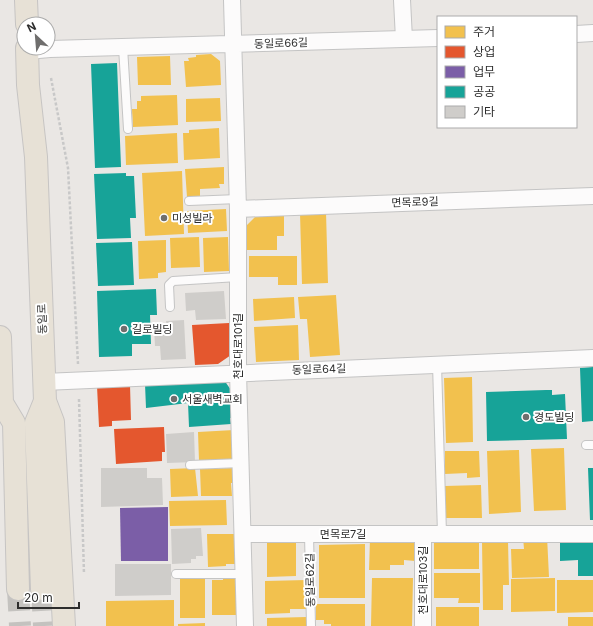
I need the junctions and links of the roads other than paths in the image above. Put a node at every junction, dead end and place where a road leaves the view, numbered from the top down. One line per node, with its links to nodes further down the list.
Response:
1 (26, 0): 4 (main road)
2 (232, 0): 9 (street, 천호대로101길)
3 (402, 0): 8 (street)
4 (27, 16)
5 (593, 33): 6 (street)
6 (577, 34)
7 (437, 38): 8 (street, 동일로66길)
8 (404, 39): 9 (street, 동일로66길)
9 (234, 44): 10 (street, 동일로66길); 16 (street, 천호대로101길)
10 (123, 47): 11 (street, 동일로66길); 13 (lane)
11 (56, 48)
12 (27, 56): 24 (main road, 동일로)
13 (128, 129)
14 (593, 196): 16 (street, 면목로9길)
15 (189, 201): 16 (lane)
16 (238, 204): 17 (street, 천호대로101길)
17 (238, 277): 18 (lane); 22 (street, 천호대로101길)
18 (170, 307)
19 (0, 337): 23 (main road)
20 (593, 358): 21 (street, 동일로64길)
21 (437, 364): 22 (street, 동일로64길); 31 (lane)
22 (238, 372): 24 (street, 동일로64길); 26 (street, 천호대로101길)
23 (1, 375): 25 (main road)
24 (45, 391): 36 (main road, 동일로); 37 (main road)
25 (1, 404): 35 (main road)
26 (241, 463): 27 (lane); 28 (street, 천호대로101길)
27 (190, 465)
28 (243, 534): 29 (street, 면목로7길); 34 (street, 천호대로101길)
29 (309, 534): 30 (street, 면목로7길); 39 (lane, 동일로62길)
30 (423, 534): 31 (street, 면목로7길); 40 (street, 천호대로103길)
31 (442, 534): 32 (street, 면목로7길)
32 (593, 534)
33 (176, 574): 34 (lane)
34 (244, 574): 38 (street, 천호대로101길)
35 (18, 589)
36 (42, 589)
37 (64, 626)
38 (245, 626)
39 (311, 626)
40 (423, 626)

